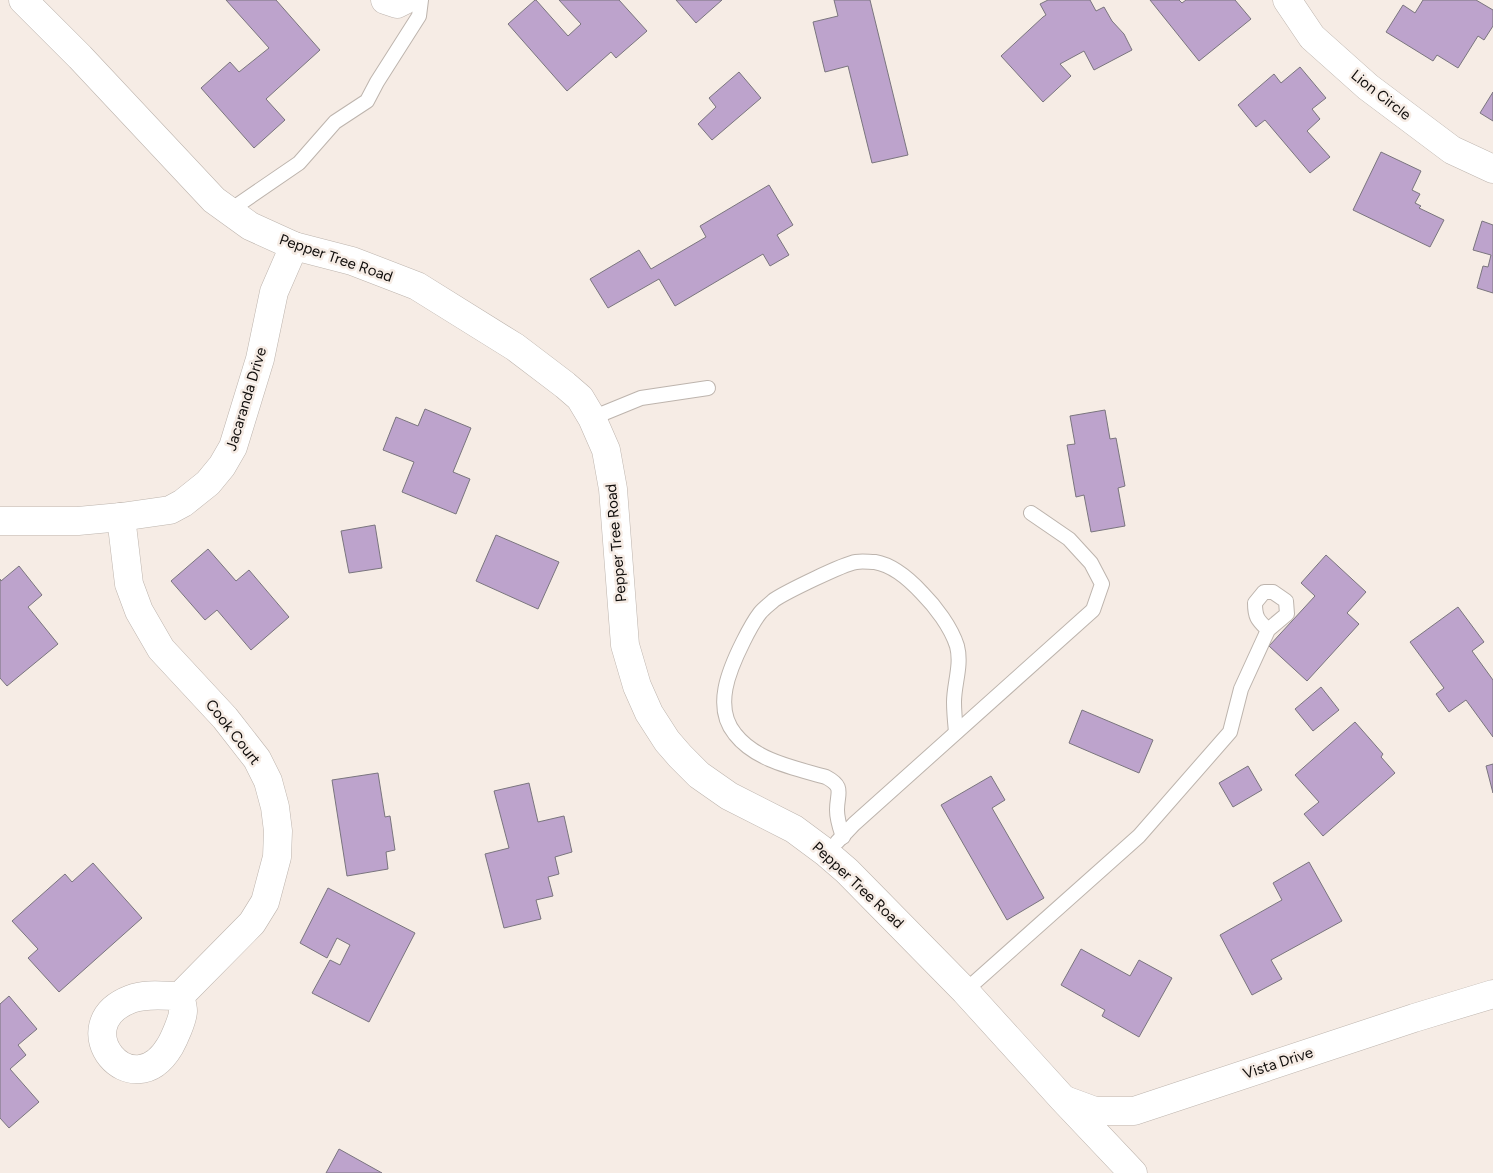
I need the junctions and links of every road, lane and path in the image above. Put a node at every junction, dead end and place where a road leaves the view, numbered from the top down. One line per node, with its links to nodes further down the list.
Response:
1 (23, 0): 7 (street, Pepper Tree Road)
2 (385, 0): 3 (street)
3 (405, 0)
4 (421, 0): 7 (lane)
5 (1287, 0): 6 (street, Lion Circle)
6 (1493, 169)
7 (229, 211): 8 (street, Pepper Tree Road)
8 (294, 246): 10 (street, Pepper Tree Road); 12 (street, Jacaranda Drive)
9 (708, 388): 10 (lane)
10 (592, 418): 16 (street, Pepper Tree Road)
11 (1031, 512): 15 (lane)
12 (121, 517): 13 (street, Jacaranda Drive); 19 (street, Cook Court)
13 (0, 520)
14 (1268, 630): 17 (lane)
15 (956, 732): 16 (lane); 16 (lane)
16 (834, 844): 17 (street, Pepper Tree Road)
17 (965, 991): 20 (street, Pepper Tree Road)
18 (1493, 994): 20 (street, Vista Drive)
19 (180, 996)
20 (1063, 1099): 21 (street, Pepper Tree Road)
21 (1132, 1173)

